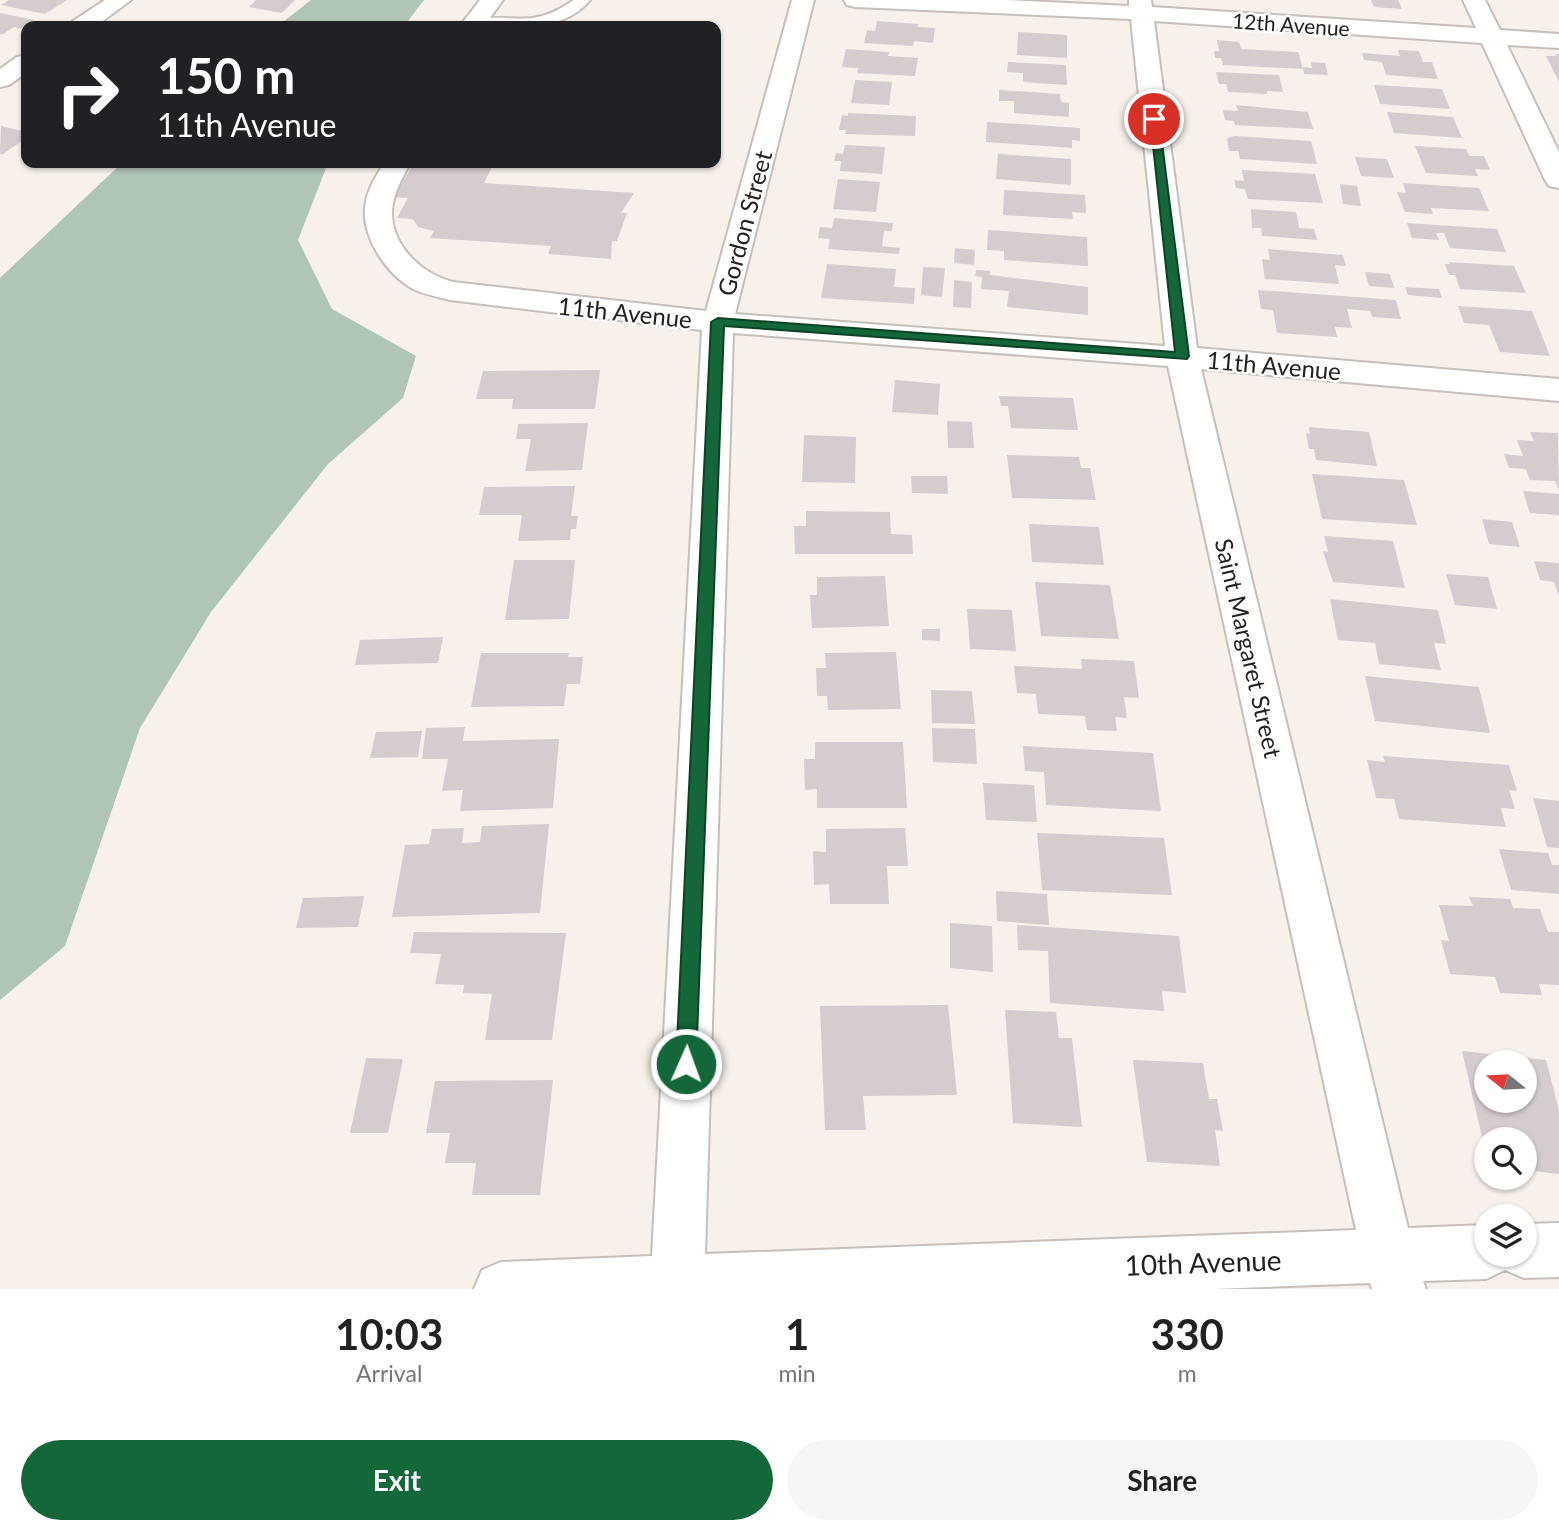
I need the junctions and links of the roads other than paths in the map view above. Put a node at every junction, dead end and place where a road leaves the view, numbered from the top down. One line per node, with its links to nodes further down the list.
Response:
1 (120, 0): 8 (street)
2 (492, 0): 9 (street)
3 (583, 0): 10 (lane)
4 (803, 0): 17 (street, Gordon Street)
5 (855, 0): 7 (street, 12th Avenue)
6 (1474, 0): 11 (street)
7 (1140, 7): 11 (street, 12th Avenue); 18 (street, Saint Margaret Street)
8 (88, 21)
9 (475, 21)
10 (546, 21)
11 (1491, 38): 12 (street, 12th Avenue); 16 (street)
12 (1559, 41)
13 (21, 65): 14 (street)
14 (0, 80)
15 (394, 168): 17 (street, 11th Avenue)
16 (1559, 180)
17 (718, 322): 18 (street, 11th Avenue); 24 (street, Gordon Street)
18 (1182, 356): 19 (street, 11th Avenue); 23 (street, Saint Margaret Street)
19 (1559, 390)
20 (1559, 1250): 21 (street)
21 (1537, 1251)
22 (1474, 1255): 23 (street, 10th Avenue)
23 (1393, 1272): 24 (street, 10th Avenue)
24 (677, 1287): 25 (street, 10th Avenue)
25 (501, 1289)

